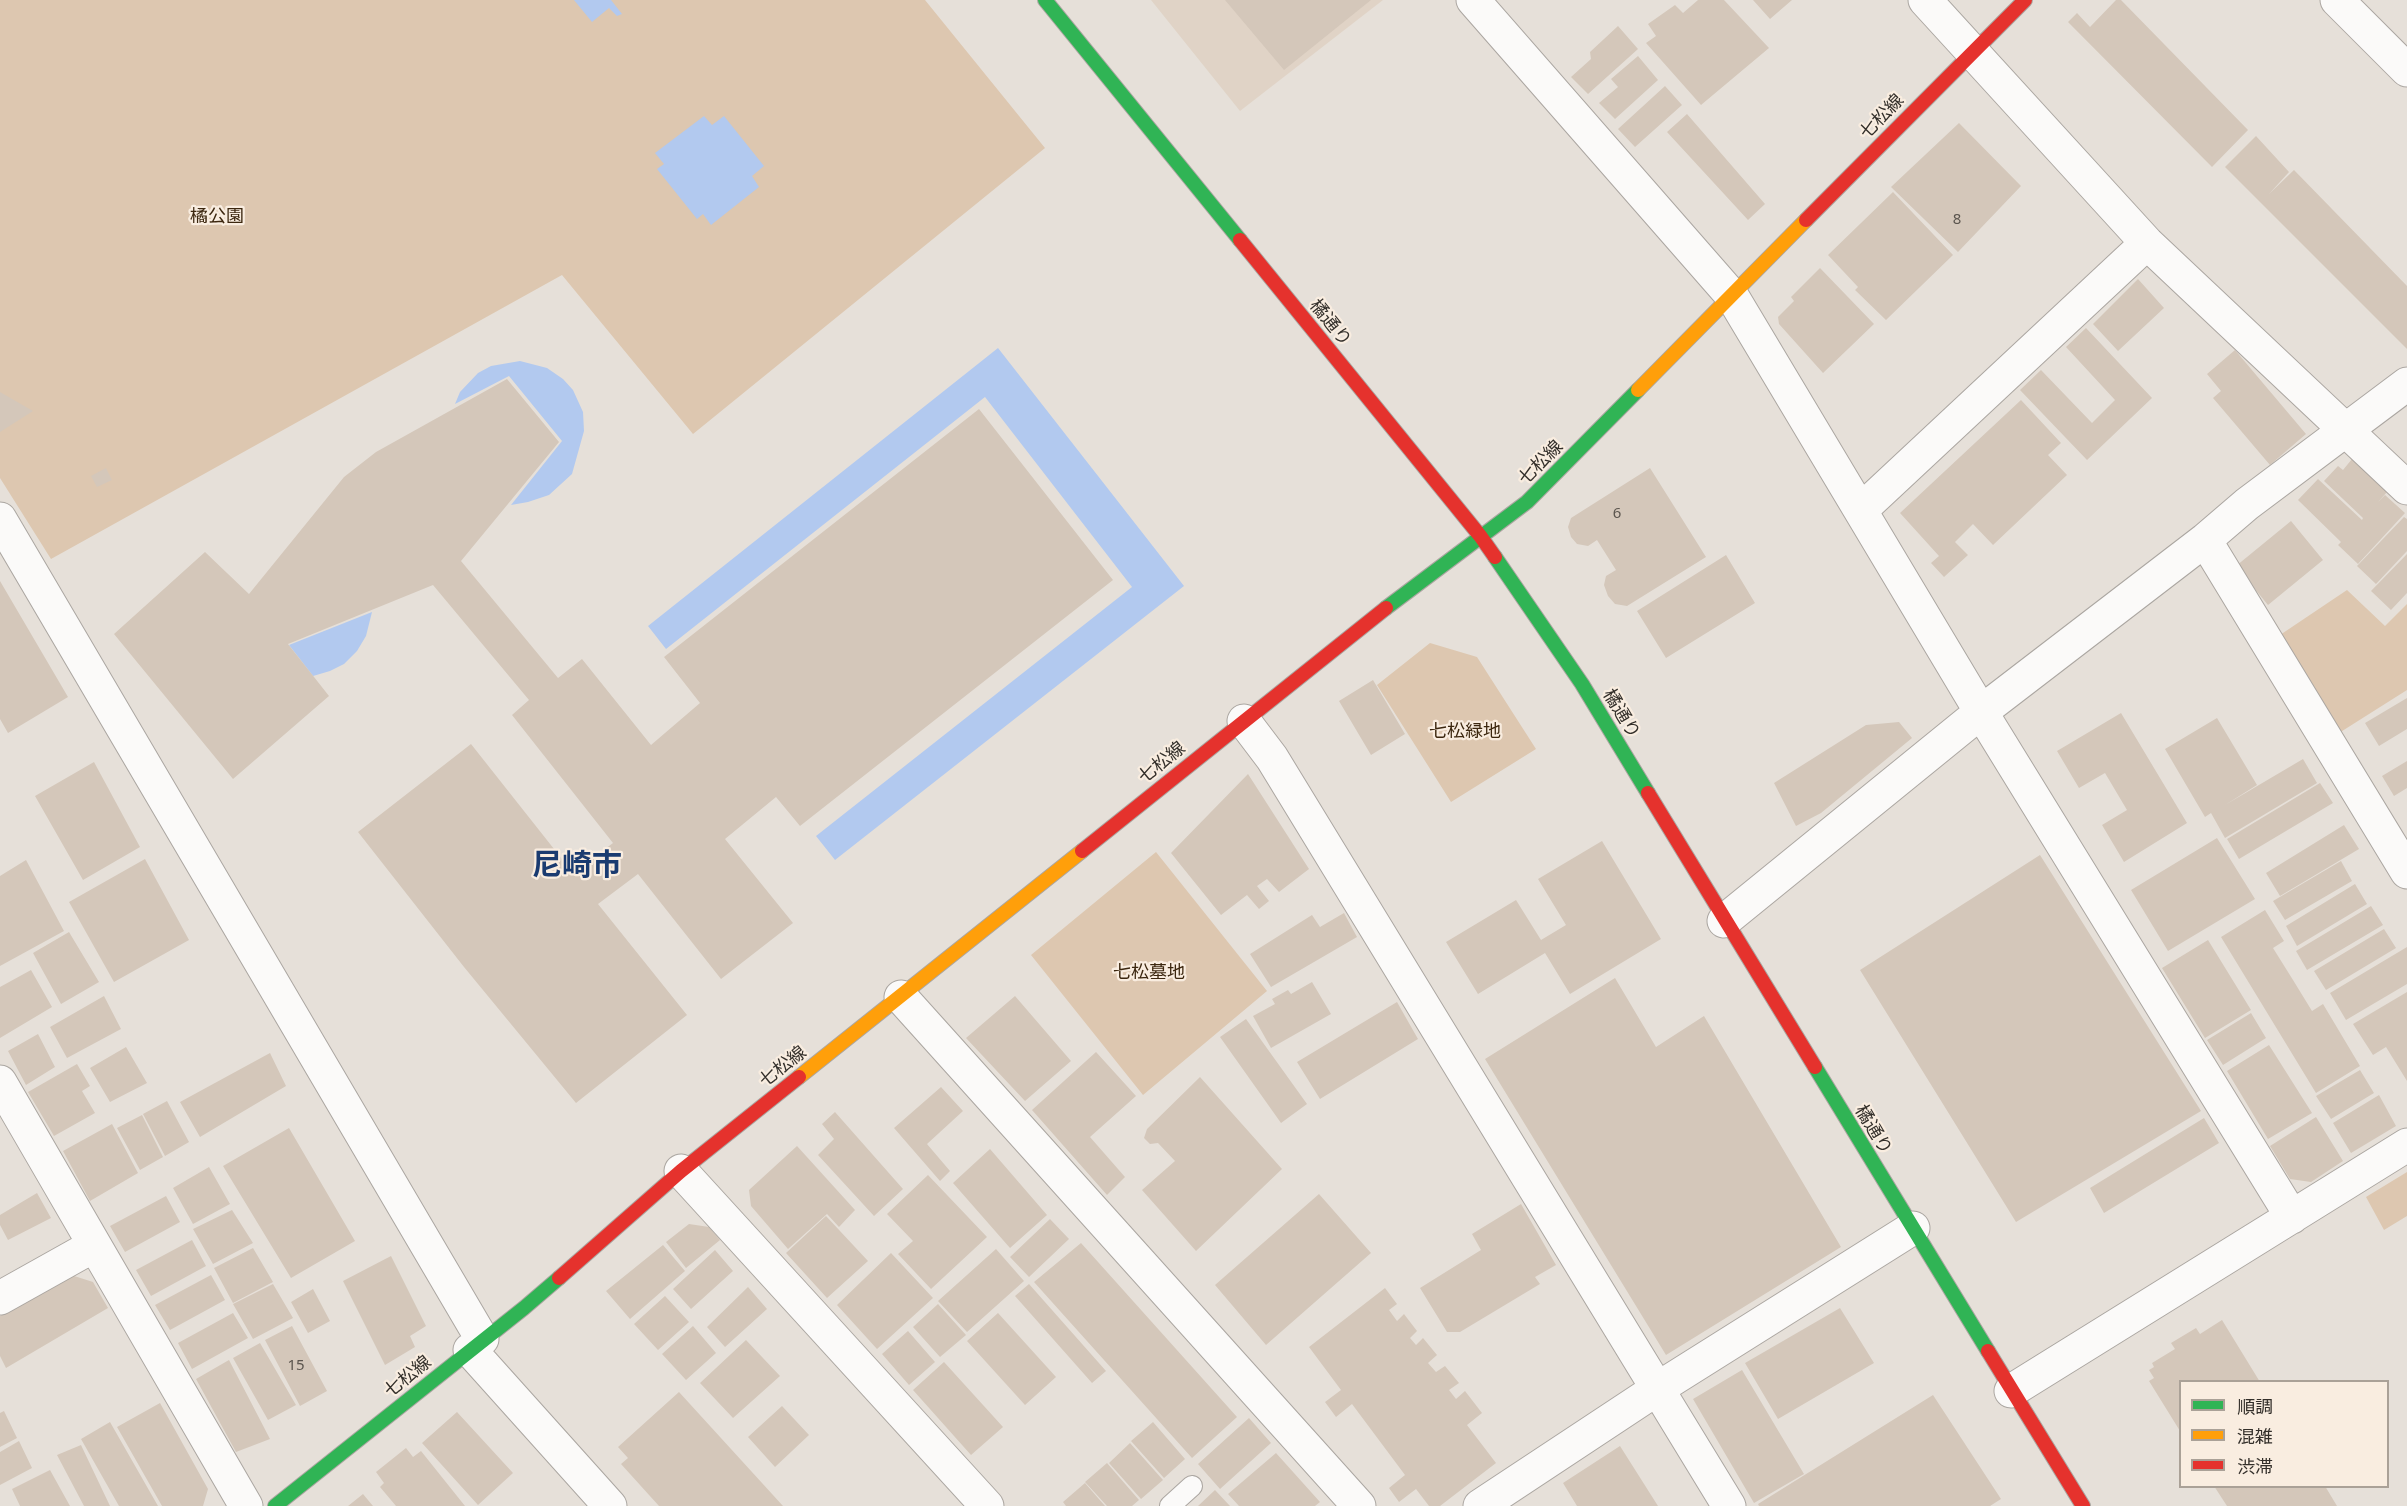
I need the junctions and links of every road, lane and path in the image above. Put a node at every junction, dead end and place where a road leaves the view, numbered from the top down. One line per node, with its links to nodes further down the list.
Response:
1 (1045, 0): 15 (street, 橘通り)
2 (1473, 0): 9 (street)
3 (1925, 0): 6 (street)
4 (2025, 0): 6 (street, 七松線)
5 (2337, 0): 7 (street)
6 (1973, 51): 8 (street); 9 (street, 七松線)
7 (2407, 70)
8 (2147, 243): 11 (street); 13 (street)
9 (1732, 296): 13 (street); 15 (street, 七松線)
10 (2407, 384): 11 (street)
11 (2346, 430): 12 (street); 16 (street)
12 (2407, 488)
13 (1861, 510): 17 (street)
14 (0, 519): 29 (street)
15 (1481, 537): 18 (street, 七松線); 20 (street, 橘通り)
16 (2205, 540): 17 (street); 19 (street)
17 (1981, 712): 20 (street); 25 (street)
18 (1244, 721): 21 (street, 七松線); 30 (street)
19 (2407, 872)
20 (1725, 921): 26 (street, 橘通り)
21 (901, 997): 24 (street, 七松線); 38 (street)
22 (0, 1082): 27 (street)
23 (2407, 1145): 25 (street)
24 (681, 1171): 29 (street, 七松線); 36 (street)
25 (2292, 1217): 31 (street)
26 (1913, 1228): 30 (street); 31 (street, 橘通り)
27 (93, 1246): 28 (street); 33 (street)
28 (0, 1298)
29 (476, 1345): 34 (street, 七松線); 35 (street)
30 (1657, 1389): 39 (street); 40 (street)
31 (2011, 1391): 41 (street, 橘通り)
32 (1192, 1486): 37 (lane)
33 (246, 1506)
34 (275, 1506)
35 (610, 1506)
36 (987, 1506)
37 (1170, 1506)
38 (1359, 1506)
39 (1480, 1506)
40 (1729, 1506)
41 (2083, 1506)

